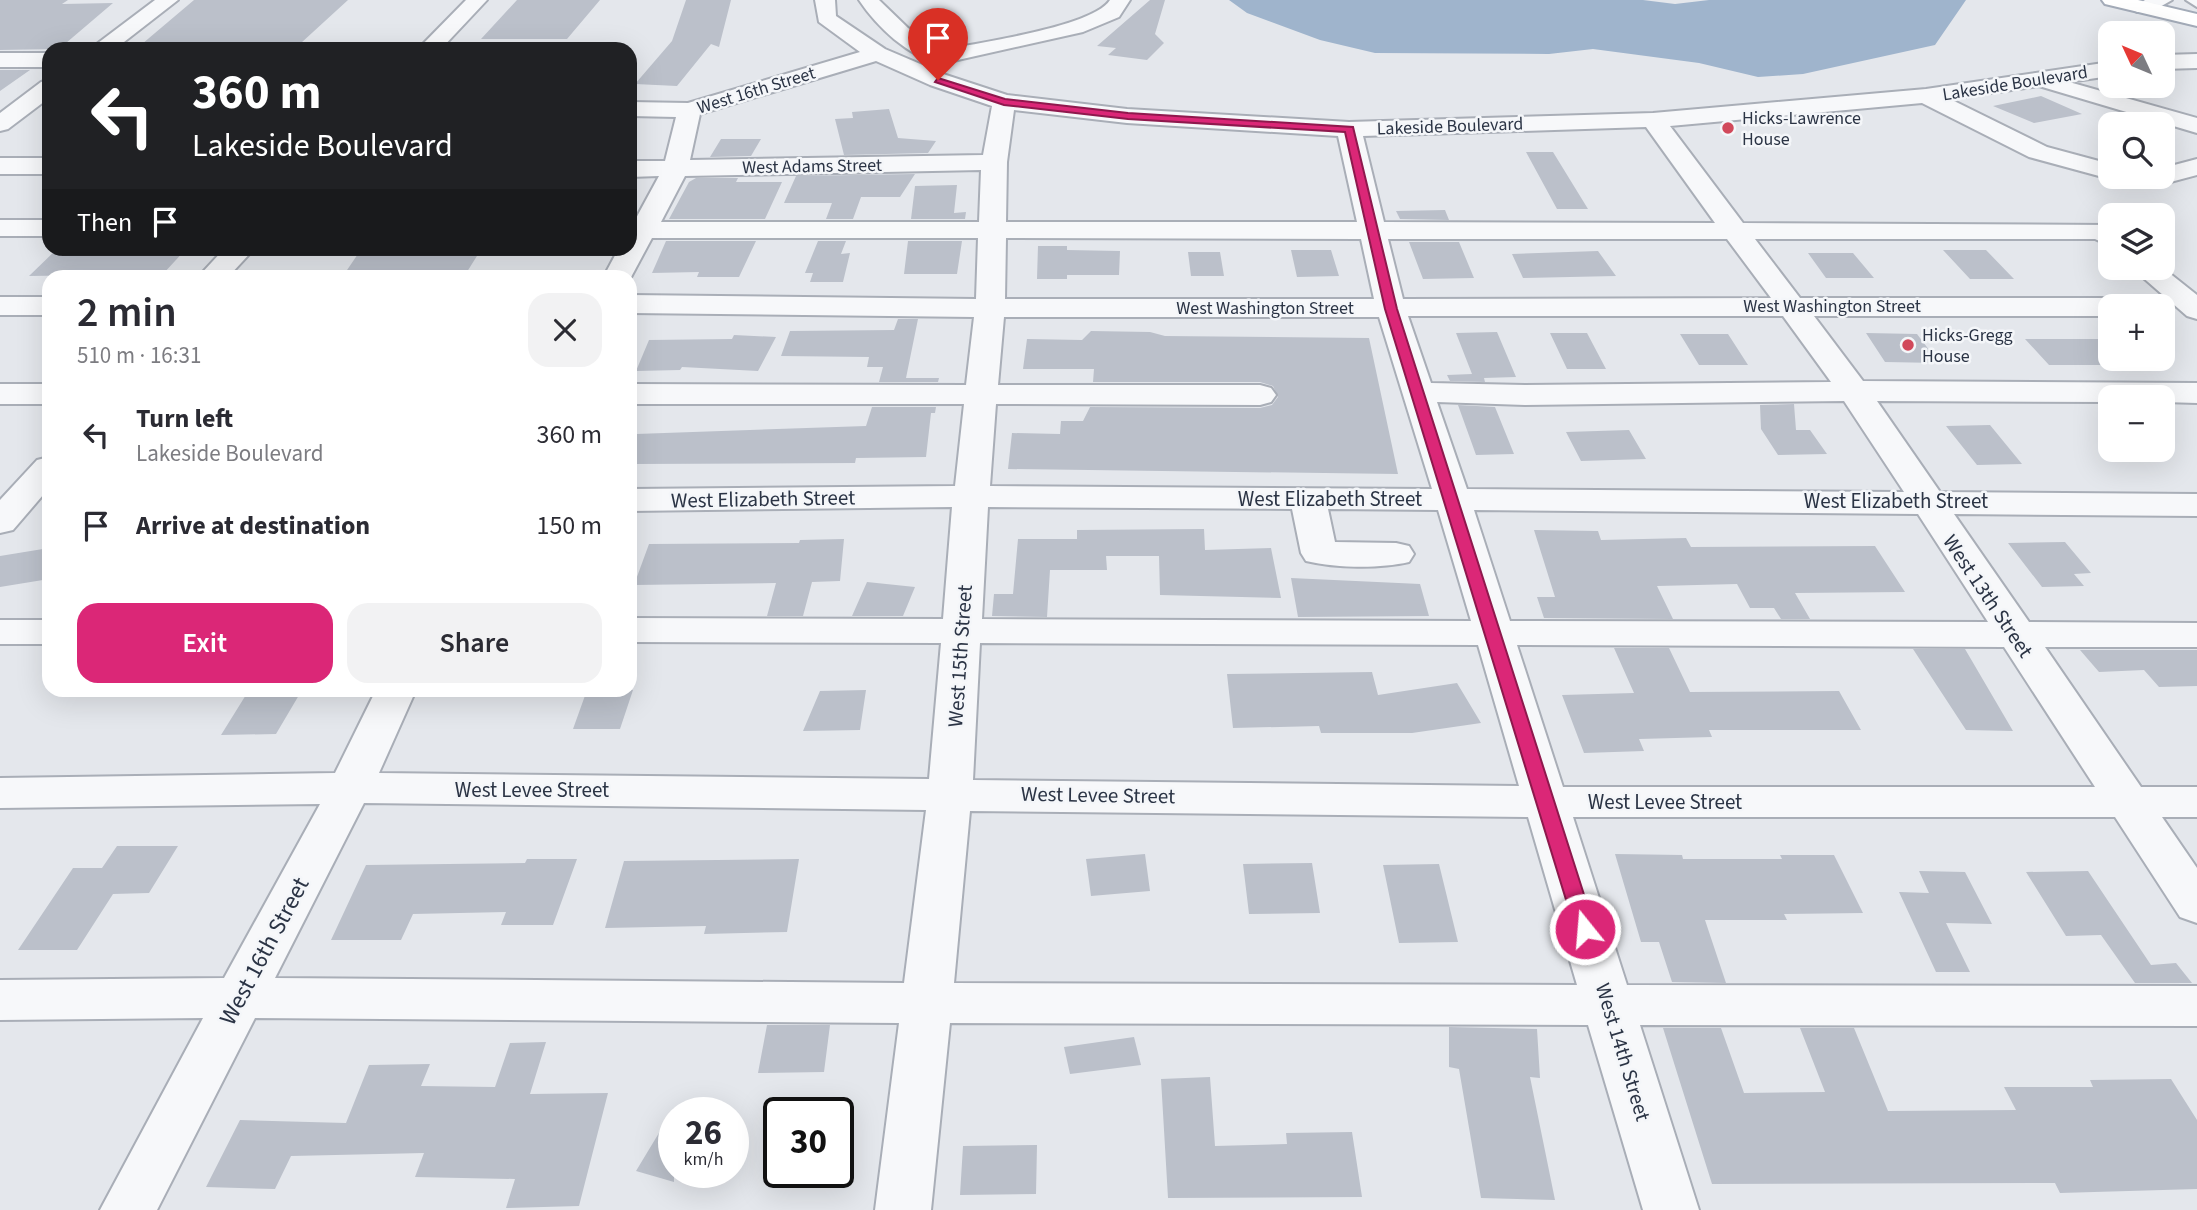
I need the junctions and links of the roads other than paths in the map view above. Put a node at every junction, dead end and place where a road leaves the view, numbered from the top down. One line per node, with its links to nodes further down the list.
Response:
1 (168, 0): 10 (street)
2 (477, 0): 11 (street)
3 (825, 0): 4 (street); 12 (street, Lakeside Boulevard)
4 (855, 0)
5 (869, 0): 6 (street)
6 (1120, 0)
7 (2112, 0): 8 (main road)
8 (2153, 4): 9 (main road)
9 (2196, 12)
10 (111, 42)
11 (436, 42)
12 (877, 54): 21 (street, Lakeside Boulevard); 25 (street, West 16th Street)
13 (0, 60): 14 (street)
14 (42, 60)
15 (2197, 61): 16 (street)
16 (2175, 62)
17 (2098, 70): 18 (street, Lakeside Boulevard)
18 (2033, 79): 20 (street, Lakeside Boulevard); 28 (street)
19 (42, 91): 22 (street)
20 (1926, 96): 26 (street, Lakeside Boulevard); 36 (street)
21 (1004, 102): 29 (street, Lakeside Boulevard); 30 (street, West 15th Street)
22 (11, 107): 23 (street); 27 (street)
23 (42, 107)
24 (637, 109): 25 (street)
25 (690, 110): 35 (street, West 16th Street)
26 (1654, 120): 29 (street, Lakeside Boulevard); 44 (street, West 13th Street)
27 (0, 124)
28 (2197, 126)
29 (1349, 129): 43 (street, West 14th Street)
30 (994, 162): 35 (street, West Adams Street); 41 (street, West 15th Street)
31 (0, 166): 32 (street)
32 (42, 166)
33 (2197, 166): 37 (street)
34 (637, 169): 35 (street, West Adams Street)
35 (676, 169): 40 (street, West 16th Street)
36 (2098, 170)
37 (2175, 172)
38 (0, 228): 39 (street)
39 (42, 228)
40 (637, 228)
41 (992, 228): 42 (street); 43 (street); 55 (street, West 15th Street)
42 (637, 230)
43 (1373, 230): 44 (street); 57 (street, West 14th Street)
44 (1736, 231): 45 (street); 50 (street, West 13th Street)
45 (2098, 234)
46 (233, 256): 47 (street)
47 (220, 270)
48 (2161, 280): 56 (street)
49 (637, 304): 55 (street, West Washington Street)
50 (1793, 305): 53 (street, West Washington Street); 57 (street, West Washington Street); 58 (street, West 13th Street)
51 (0, 306): 52 (street)
52 (42, 306)
53 (2098, 307)
54 (2175, 307): 56 (street)
55 (990, 308): 57 (street, West Washington Street); 65 (street, West 15th Street)
56 (2196, 308)
57 (1391, 309): 59 (street, West 14th Street)
58 (1854, 391): 59 (street); 60 (street); 71 (street, West 13th Street)
59 (1418, 392): 70 (street, West 14th Street)
60 (2197, 393)
61 (0, 394): 62 (street)
62 (42, 394)
63 (637, 394): 65 (street)
64 (1260, 395): 65 (street)
65 (981, 396): 67 (street, West 15th Street)
66 (42, 476): 73 (street)
67 (971, 496): 68 (street, West Elizabeth Street); 69 (street, West Elizabeth Street); 78 (street, West 15th Street)
68 (1308, 499): 70 (street, West Elizabeth Street); 74 (street)
69 (637, 500)
70 (1454, 500): 71 (street, West Elizabeth Street); 79 (street, West 14th Street)
71 (1924, 500): 72 (street, West Elizabeth Street); 81 (street, West 13th Street)
72 (2197, 505)
73 (17, 509)
74 (1396, 554)
75 (637, 630): 78 (street)
76 (0, 632): 77 (street)
77 (42, 632)
78 (961, 633): 79 (street); 85 (street, West 15th Street)
79 (1495, 634): 81 (street); 86 (street, West 14th Street)
80 (2197, 635): 81 (street)
81 (2015, 636): 88 (street, West 13th Street)
82 (393, 697): 83 (street, West 16th Street)
83 (350, 788): 84 (street, West Levee Street); 85 (street, West Levee Street); 90 (street, West 16th Street)
84 (0, 793)
85 (950, 793): 86 (street, West Levee Street); 92 (street, West 15th Street)
86 (1547, 802): 88 (street, West Levee Street); 93 (street, West 14th Street)
87 (2197, 802): 88 (street, West Levee Street)
88 (2127, 803): 89 (street, West 13th Street)
89 (2197, 905)
90 (239, 998): 91 (street); 92 (street); 95 (street, West 16th Street)
91 (0, 1000)
92 (926, 1003): 93 (street); 96 (street, West 15th Street)
93 (1609, 1004): 94 (street); 97 (street, West 14th Street)
94 (2197, 1006)
95 (128, 1210)
96 (903, 1210)
97 (1671, 1210)

